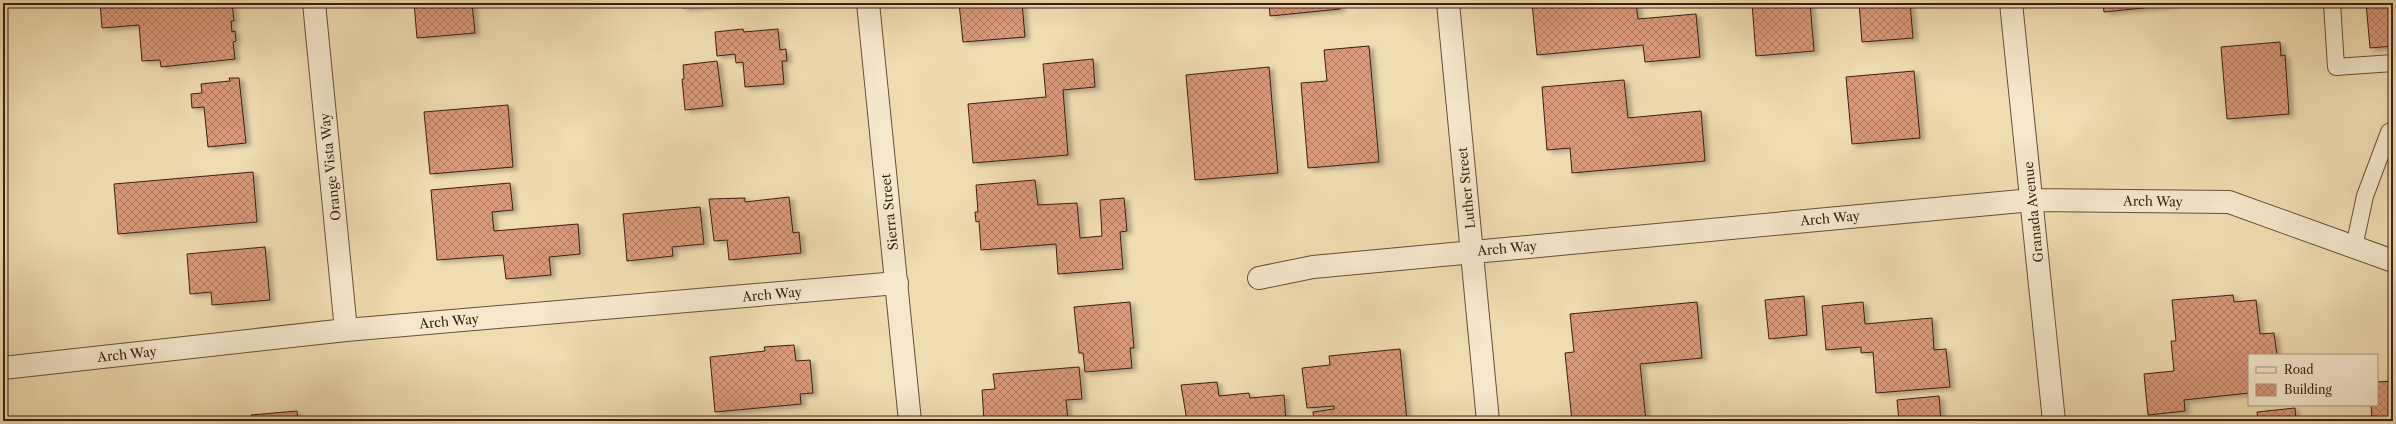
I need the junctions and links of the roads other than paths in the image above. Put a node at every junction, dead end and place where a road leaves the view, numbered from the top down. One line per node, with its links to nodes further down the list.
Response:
1 (314, 3): 14 (street, Orange Vista Way)
2 (868, 3): 13 (street, Sierra Street)
3 (1448, 3): 10 (street, Luther Street)
4 (2011, 3): 8 (street, Granada Avenue)
5 (2332, 3): 6 (lane)
6 (2393, 63)
7 (2393, 130): 9 (lane)
8 (2032, 200): 9 (street, Arch Way); 10 (street, Arch Way); 18 (street, Granada Avenue)
9 (2354, 247): 11 (street, Arch Way)
10 (1472, 251): 12 (street, Arch Way); 17 (street, Luther Street)
11 (2393, 261)
12 (1259, 278)
13 (896, 283): 14 (street, Arch Way); 16 (street, Sierra Street)
14 (346, 330): 15 (street, Arch Way)
15 (3, 368)
16 (910, 421)
17 (1488, 421)
18 (2054, 421)

